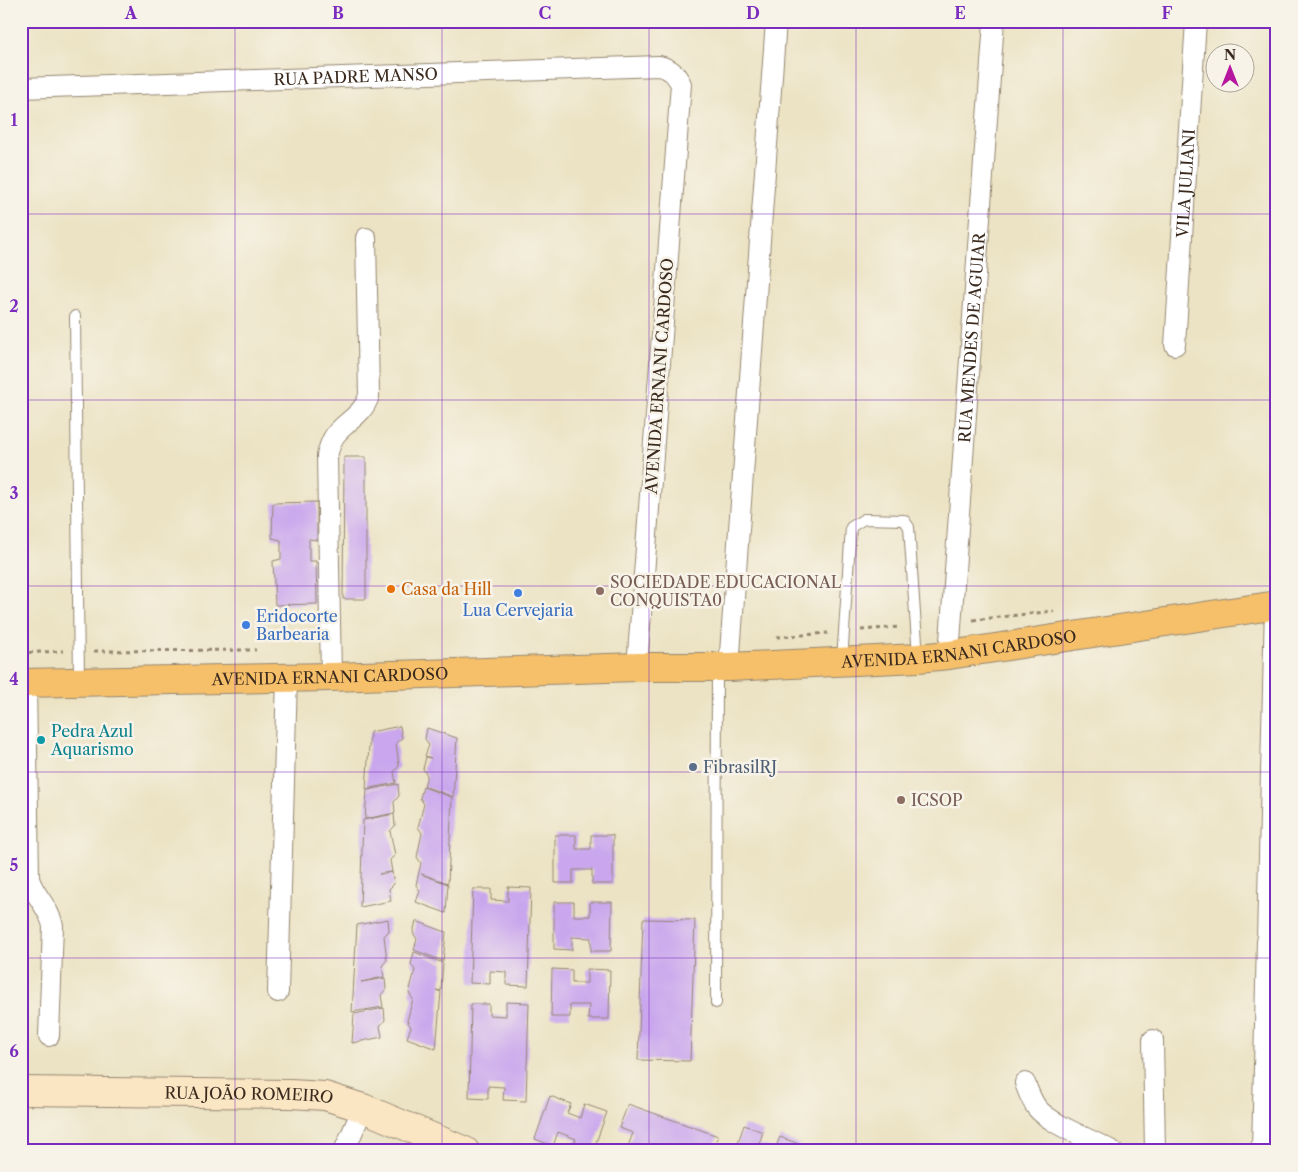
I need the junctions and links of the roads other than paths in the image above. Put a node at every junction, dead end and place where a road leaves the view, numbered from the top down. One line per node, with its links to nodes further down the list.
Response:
1 (776, 21): 14 (street)
2 (994, 21): 10 (street, RUA MENDES DE AGUIAR)
3 (1196, 21): 8 (street, VILA JULIANI)
4 (681, 84): 5 (street, RUA PADRE MANSO); 13 (street, AVENIDA ERNANI CARDOSO)
5 (21, 88)
6 (366, 238): 16 (street)
7 (75, 316): 17 (lane)
8 (1175, 345)
9 (1276, 605): 10 (main road, AVENIDA ERNANI CARDOSO); 30 (street)
10 (949, 655): 11 (main road, AVENIDA ERNANI CARDOSO)
11 (918, 658): 12 (main road, AVENIDA ERNANI CARDOSO); 12 (lane)
12 (842, 662): 14 (main road, AVENIDA ERNANI CARDOSO)
13 (637, 667): 14 (main road, AVENIDA ERNANI CARDOSO); 16 (main road, AVENIDA ERNANI CARDOSO)
14 (723, 667): 20 (lane)
15 (287, 677): 16 (main road, AVENIDA ERNANI CARDOSO); 17 (main road, AVENIDA ERNANI CARDOSO); 19 (street)
16 (330, 677)
17 (79, 682): 18 (main road, AVENIDA ERNANI CARDOSO)
18 (24, 683): 21 (street)
19 (278, 992)
20 (716, 1003)
21 (49, 1036)
22 (1153, 1040): 29 (street)
23 (1025, 1083): 28 (street)
24 (21, 1091): 25 (street, RUA JOÃO ROMEIRO)
25 (363, 1108): 26 (street); 27 (street, RUA JOÃO ROMEIRO)
26 (344, 1151)
27 (465, 1151)
28 (1112, 1151)
29 (1155, 1151)
30 (1262, 1151)

